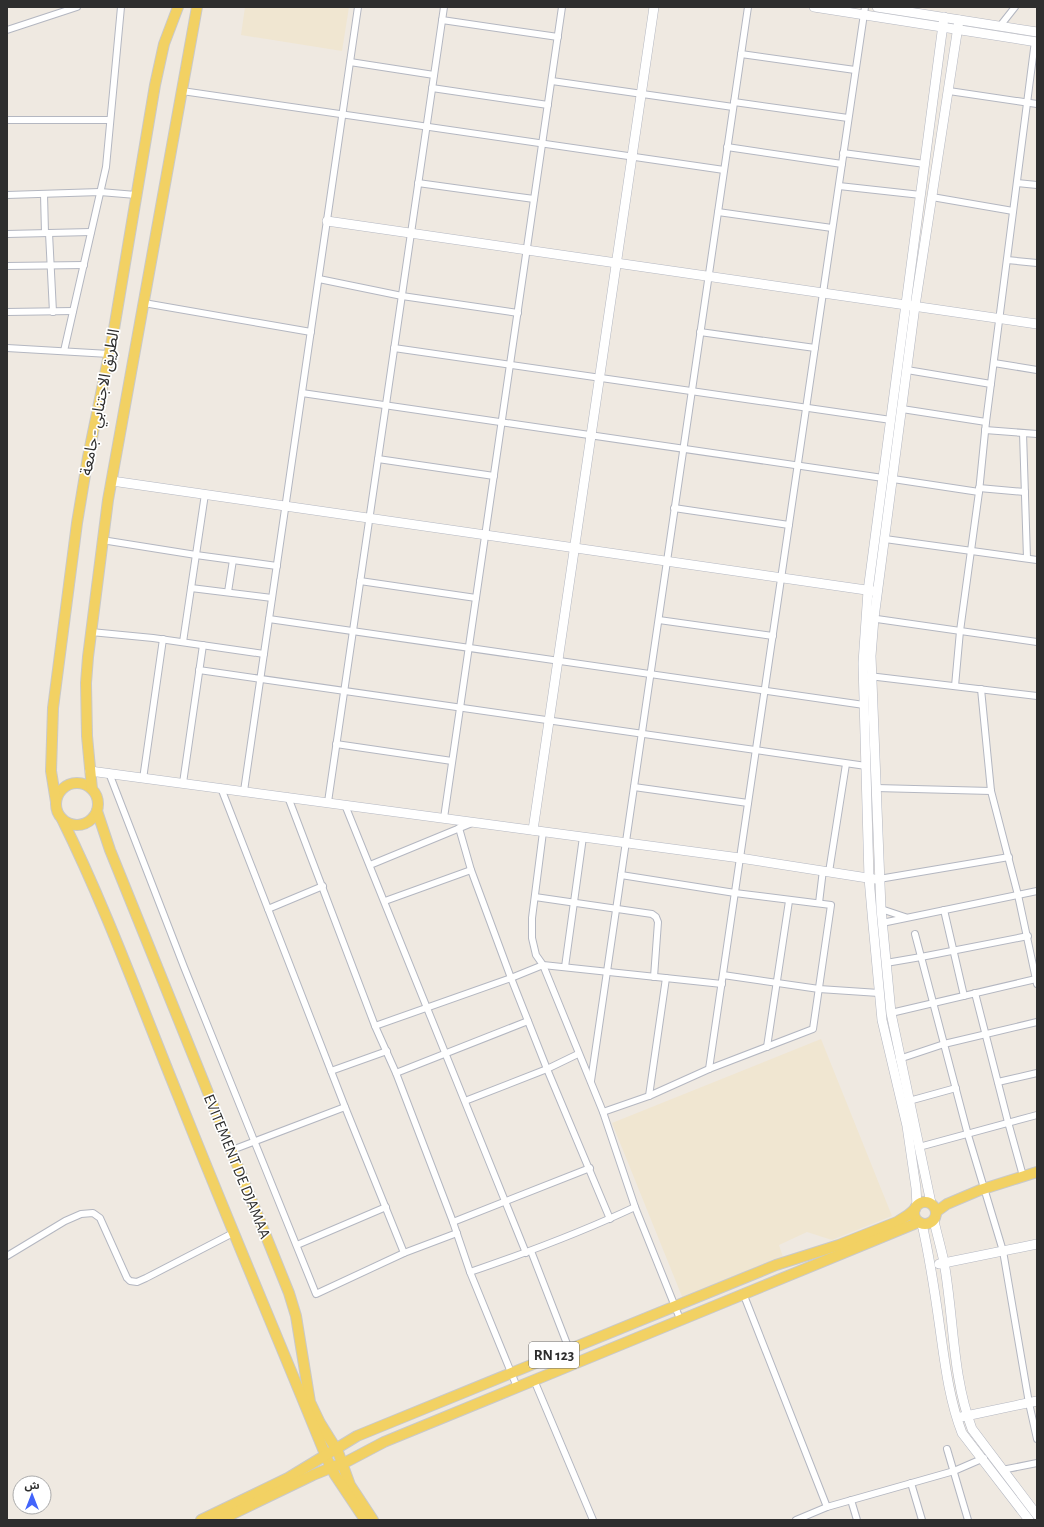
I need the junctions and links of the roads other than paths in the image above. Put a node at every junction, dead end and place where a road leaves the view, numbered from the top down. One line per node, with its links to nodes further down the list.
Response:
1 (77, 7): 19 (street)
2 (121, 7): 39 (street)
3 (178, 7): 55 (main road, الطريق الاجتنابي - جامعة)
4 (197, 7): 30 (main road, الطريق الاجتنابي - جامعة)
5 (358, 7): 24 (street)
6 (444, 7): 15 (street)
7 (562, 7): 21 (street)
8 (654, 7): 31 (main road)
9 (748, 7): 23 (street)
10 (814, 7): 14 (main road)
11 (877, 7): 13 (main road)
12 (1016, 7): 18 (street)
13 (908, 9): 16 (main road)
14 (864, 11): 16 (main road); 25 (street)
15 (442, 20): 21 (street); 26 (street)
16 (943, 22): 17 (main road); 46 (main road)
17 (958, 25): 18 (main road); 22 (main road); 29 (main road)
18 (1000, 26): 20 (main road)
19 (7, 30)
20 (1037, 32)
21 (558, 37): 27 (street)
22 (1036, 41): 32 (street)
23 (741, 54): 25 (street); 33 (street)
24 (350, 62): 26 (street); 36 (street)
25 (856, 70): 37 (street)
26 (434, 75): 28 (street)
27 (552, 81): 31 (street); 35 (street)
28 (432, 88): 35 (street); 40 (street)
29 (949, 91): 32 (street); 57 (main road)
30 (182, 92): 36 (street); 78 (main road, الطريق الاجتنابي - جامعة)
31 (641, 94): 33 (street); 44 (main road)
32 (1027, 102): 34 (street); 49 (street)
33 (734, 104): 37 (street); 42 (street)
34 (1037, 104)
35 (548, 105): 41 (street)
36 (343, 115): 40 (street); 61 (street)
37 (848, 118): 43 (street)
38 (7, 120): 39 (street)
39 (110, 120): 52 (street)
40 (426, 127): 41 (street); 48 (street)
41 (542, 144): 44 (street); 58 (street)
42 (727, 147): 45 (street); 47 (street)
43 (843, 153): 45 (street); 46 (street)
44 (632, 157): 47 (street); 69 (main road)
45 (842, 164): 51 (street)
46 (925, 164): 56 (main road)
47 (724, 170): 60 (street)
48 (418, 183): 58 (street); 65 (street)
49 (1017, 183): 50 (street); 59 (street)
50 (1037, 185)
51 (838, 186): 56 (street); 62 (street)
52 (100, 192): 53 (street); 55 (street); 63 (street)
53 (44, 194): 54 (street); 64 (street)
54 (7, 195)
55 (136, 195): 92 (main road, الطريق الاجتنابي - جامعة)
56 (921, 195): 79 (main road)
57 (932, 197): 59 (street); 79 (main road)
58 (534, 199): 67 (street)
59 (1013, 211): 68 (street)
60 (718, 212): 62 (street); 74 (street)
61 (327, 221): 65 (main road); 75 (street)
62 (832, 228): 76 (street)
63 (91, 232): 64 (street); 71 (street)
64 (47, 233): 66 (street); 73 (street)
65 (411, 233): 67 (main road); 77 (street)
66 (7, 234)
67 (527, 250): 69 (main road); 83 (street)
68 (1007, 260): 70 (street); 84 (street)
69 (616, 263): 74 (main road); 97 (main road)
70 (1037, 263)
71 (84, 265): 73 (street); 80 (street)
72 (7, 266): 73 (street)
73 (50, 266): 82 (street)
74 (708, 276): 76 (main road); 87 (street)
75 (319, 280): 77 (street); 86 (street)
76 (823, 293): 79 (main road); 90 (street)
77 (402, 296): 83 (street); 89 (street)
78 (144, 303): 86 (street); 117 (main road, الطريق الاجتنابي - جامعة)
79 (911, 306): 84 (main road); 95 (main road); 104 (main road)
80 (73, 311): 82 (street); 91 (street)
81 (7, 312): 82 (street)
82 (53, 312)
83 (518, 313): 94 (street)
84 (1000, 318): 85 (main road); 93 (street)
85 (1037, 324)
86 (311, 332): 100 (street)
87 (700, 332): 90 (street); 99 (street)
88 (7, 348): 91 (street)
89 (394, 348): 94 (street); 101 (street)
90 (815, 348): 102 (street)
91 (64, 351): 92 (street)
92 (109, 354): 187 (main road, الطريق الاجتنابي - جامعة)
93 (994, 364): 96 (street); 98 (street)
94 (510, 365): 97 (street); 105 (street)
95 (907, 370): 98 (street); 103 (main road)
96 (1037, 370)
97 (600, 378): 99 (street); 110 (main road)
98 (991, 384): 106 (street)
99 (692, 392): 102 (street); 111 (street)
100 (302, 393): 101 (street); 121 (street)
101 (386, 405): 105 (street); 112 (street)
102 (806, 408): 104 (street); 113 (street)
103 (902, 409): 106 (street); 116 (main road)
104 (891, 420): 115 (main road)
105 (502, 422): 110 (street); 114 (street)
106 (986, 422): 107 (street)
107 (985, 430): 108 (street); 118 (street)
108 (1023, 433): 109 (street); 119 (street)
109 (1037, 434)
110 (591, 435): 111 (street); 128 (main road)
111 (683, 448): 113 (street); 122 (street)
112 (378, 459): 114 (street); 123 (street)
113 (798, 467): 115 (street); 124 (street)
114 (494, 476): 125 (street)
115 (883, 478): 139 (main road)
116 (894, 479): 118 (street); 126 (main road)
117 (112, 481): 120 (main road); 127 (main road, الطريق الاجتنابي - جامعة)
118 (979, 490): 119 (street); 129 (street)
119 (1025, 492): 131 (street)
120 (205, 494): 121 (main road); 130 (street)
121 (285, 506): 123 (main road); 135 (street)
122 (674, 508): 124 (street); 134 (street)
123 (369, 518): 125 (main road); 137 (street)
124 (789, 525): 136 (street)
125 (485, 535): 128 (main road); 143 (street)
126 (885, 539): 129 (street); 141 (main road)
127 (102, 540): 130 (street); 149 (main road, الطريق الاجتنابي - جامعة)
128 (575, 548): 134 (main road); 157 (main road)
129 (970, 551): 131 (street); 148 (street)
130 (196, 555): 132 (street); 138 (street)
131 (1027, 558): 133 (street)
132 (232, 560): 135 (street); 140 (street)
133 (1037, 560)
134 (667, 562): 136 (main road); 146 (street)
135 (277, 566): 142 (street)
136 (781, 578): 139 (main road); 150 (street)
137 (360, 581): 143 (street); 147 (street)
138 (191, 588): 140 (street); 152 (street)
139 (868, 591): 141 (main road); 144 (main road)
140 (228, 592): 142 (street)
141 (878, 592): 144 (main road)
142 (272, 598): 145 (street)
143 (476, 598): 155 (street)
144 (870, 618): 148 (street); 160 (main road)
145 (269, 619): 147 (street); 156 (street)
146 (659, 620): 150 (street); 159 (street)
147 (352, 631): 155 (street); 164 (street)
148 (960, 631): 153 (street); 162 (street)
149 (91, 632): 151 (street); 176 (main road, الطريق الاجتنابي - جامعة)
150 (773, 636): 165 (street)
151 (163, 639): 152 (street); 178 (street)
152 (183, 642): 154 (street)
153 (1037, 642)
154 (203, 645): 156 (street); 158 (street)
155 (469, 648): 157 (street); 168 (street)
156 (264, 654): 161 (street)
157 (558, 661): 159 (street); 169 (main road)
158 (199, 670): 161 (street); 179 (street)
159 (650, 674): 165 (street); 170 (street)
160 (868, 676): 162 (street); 167 (main road); 182 (main road)
161 (260, 679): 164 (street); 184 (street)
162 (955, 686): 163 (street)
163 (981, 689): 166 (street); 185 (street)
164 (344, 691): 168 (street); 171 (street)
165 (765, 691): 167 (street); 172 (street)
166 (1037, 696)
167 (864, 705): 175 (main road)
168 (460, 708): 169 (street); 173 (street)
169 (550, 721): 170 (street); 196 (main road)
170 (642, 734): 172 (street); 180 (street)
171 (336, 744): 173 (street); 188 (street)
172 (756, 750): 174 (street); 189 (street)
173 (452, 761): 192 (street)
174 (846, 764): 175 (street); 203 (street)
175 (866, 766): 205 (main road)
176 (90, 771): 177 (main road); 183 (main road, الطريق الاجتنابي - جامعة)
177 (109, 773): 178 (main road); 270 (street)
178 (143, 779): 179 (main road)
179 (183, 783): 181 (main road)
180 (634, 787): 189 (street); 198 (street)
181 (221, 788): 184 (main road); 216 (street)
182 (876, 788): 185 (street); 206 (main road)
183 (92, 789): 187 (main road); 191 (main road)
184 (244, 791): 186 (main road)
185 (991, 791): 199 (street)
186 (288, 797): 188 (main road); 207 (street)
187 (56, 802): 193 (main road)
188 (328, 802): 190 (main road)
189 (748, 803): 200 (street)
190 (345, 805): 192 (main road); 201 (street)
191 (97, 811): 193 (main road); 272 (main road, EVITEMENT DE DJAMAA)
192 (444, 818): 194 (main road)
193 (62, 819): 286 (main road, EVITEMENT DE DJAMAA)
194 (473, 822): 195 (street); 196 (main road)
195 (459, 828): 201 (street); 202 (street)
196 (538, 831): 197 (main road); 211 (street)
197 (583, 837): 198 (main road); 214 (street)
198 (626, 843): 200 (main road); 204 (street)
199 (1009, 857): 206 (street); 210 (street)
200 (740, 858): 203 (main road); 209 (street)
201 (370, 865): 212 (street)
202 (471, 870): 212 (street); 232 (street)
203 (826, 871): 205 (main road); 215 (street)
204 (621, 875): 209 (street); 217 (street)
205 (869, 878): 206 (main road); 221 (main road)
206 (879, 879): 218 (main road)
207 (323, 886): 216 (street); 246 (street)
208 (1037, 891): 210 (street)
209 (735, 893): 213 (street); 230 (street)
210 (1018, 894): 219 (street); 223 (street)
211 (535, 897): 214 (street); 227 (street)
212 (385, 901): 242 (street)
213 (789, 901): 215 (street); 235 (street)
214 (574, 903): 217 (street); 228 (street)
215 (819, 903): 237 (street)
216 (268, 909): 256 (street)
217 (616, 909): 229 (street); 231 (street)
218 (881, 909): 220 (street); 221 (main road)
219 (944, 910): 220 (street); 224 (street)
220 (906, 918): 221 (street)
221 (877, 923): 226 (main road); 238 (main road)
222 (915, 934): 225 (street)
223 (1028, 936): 224 (street); 234 (street)
224 (952, 951): 225 (street); 240 (street)
225 (921, 957): 226 (street); 241 (street)
226 (886, 963): 243 (main road)
227 (543, 965): 228 (street); 232 (street); 252 (street)
228 (565, 967): 229 (street)
229 (607, 972): 231 (street); 259 (street)
230 (723, 975): 235 (street); 236 (street)
231 (654, 977): 233 (street)
232 (511, 978): 242 (street); 244 (street)
233 (666, 978): 236 (street); 262 (street)
234 (1036, 982): 239 (street)
235 (777, 983): 237 (street); 249 (street)
236 (722, 984): 255 (street)
237 (819, 989): 238 (street); 249 (street)
238 (879, 993): 279 (main road)
239 (975, 993): 240 (street); 247 (street)
240 (964, 996): 241 (street)
241 (933, 1003): 243 (street); 248 (street)
242 (428, 1007): 246 (street); 251 (street)
243 (891, 1013): 253 (main road)
244 (528, 1021): 251 (street); 254 (street)
245 (1037, 1022): 247 (street)
246 (375, 1026): 250 (street)
247 (986, 1034): 248 (street); 260 (street)
248 (944, 1044): 253 (street); 261 (street)
249 (767, 1048): 255 (street)
250 (387, 1050): 256 (street); 257 (street)
251 (446, 1054): 257 (street); 263 (street)
252 (578, 1054): 254 (street); 259 (street)
253 (900, 1059): 264 (main road)
254 (547, 1069): 263 (street); 273 (street)
255 (709, 1069): 262 (street)
256 (331, 1071): 265 (street)
257 (396, 1073): 283 (street)
258 (1037, 1073): 260 (street)
259 (591, 1081): 266 (street)
260 (998, 1082): 268 (street)
261 (956, 1088): 264 (street); 269 (street)
262 (649, 1096): 266 (street)
263 (465, 1101): 277 (street)
264 (909, 1101): 271 (main road)
265 (345, 1107): 270 (street); 280 (street)
266 (603, 1112): 278 (street)
267 (1037, 1114): 268 (street)
268 (1008, 1122): 269 (street); 275 (street)
269 (968, 1135): 271 (street); 276 (street)
270 (255, 1142): 272 (street); 288 (street)
271 (919, 1147): 281 (main road)
272 (232, 1150): 309 (main road, EVITEMENT DE DJAMAA)
273 (590, 1168): 277 (street); 282 (street)
274 (1037, 1172): 275 (main road)
275 (1023, 1176): 276 (main road)
276 (982, 1189): 281 (main road); 289 (street)
277 (506, 1202): 283 (street); 290 (street)
278 (636, 1207): 282 (street); 297 (street)
279 (916, 1207): 281 (main road); 284 (main road); 297 (main road, RN 123)
280 (386, 1208): 288 (street); 291 (street)
281 (934, 1210): 284 (main road); 293 (main road)
282 (610, 1219): 290 (street)
283 (453, 1222): 285 (street)
284 (920, 1223): 294 (main road); 296 (main road, RN 123)
285 (457, 1232): 291 (street); 295 (street)
286 (234, 1233): 292 (street); 312 (main road, EVITEMENT DE DJAMAA)
287 (1037, 1244): 289 (main road)
288 (297, 1245): 291 (street)
289 (1003, 1251): 293 (main road); 305 (street)
290 (529, 1252): 295 (street); 299 (street)
291 (404, 1253)
292 (7, 1256)
293 (944, 1263): 294 (main road); 303 (main road)
294 (931, 1265): 304 (main road)
295 (470, 1272): 300 (street)
296 (743, 1293): 298 (main road, RN 123); 321 (street)
297 (675, 1306): 298 (street); 299 (main road, RN 123)
298 (680, 1319): 301 (main road, RN 123)
299 (570, 1349): 300 (main road, RN 123)
300 (510, 1373): 302 (street); 309 (main road, RN 123)
301 (534, 1380): 302 (main road, RN 123); 327 (street)
302 (517, 1387): 314 (main road, RN 123)
303 (961, 1389): 304 (main road); 306 (main road)
304 (949, 1392): 307 (main road)
305 (1033, 1402): 306 (main road); 308 (street)
306 (967, 1416): 307 (main road); 311 (main road)
307 (956, 1418): 313 (main road)
308 (1037, 1439)
309 (336, 1449): 312 (main road, RN 123); 314 (main road, EVITEMENT DE DJAMAA)
310 (947, 1449): 318 (street)
311 (991, 1454): 313 (street); 317 (main road)
312 (325, 1456): 316 (main road, EVITEMENT DE DJAMAA); 323 (main road, RN 123)
313 (982, 1460): 318 (street); 332 (main road)
314 (342, 1463): 316 (main road, RN 123); 326 (main road, EVITEMENT DE DJAMAA)
315 (1037, 1463): 317 (street)
316 (331, 1467): 324 (main road, RN 123); 325 (main road, EVITEMENT DE DJAMAA)
317 (1002, 1470): 322 (main road)
318 (954, 1471): 319 (street); 331 (street)
319 (911, 1483): 320 (street); 330 (street)
320 (850, 1500): 321 (street); 329 (street)
321 (827, 1507): 328 (street)
322 (1037, 1516)
323 (201, 1520)
324 (220, 1520)
325 (365, 1520)
326 (374, 1520)
327 (593, 1520)
328 (796, 1520)
329 (857, 1520)
330 (922, 1520)
331 (968, 1520)
332 (1029, 1520)

